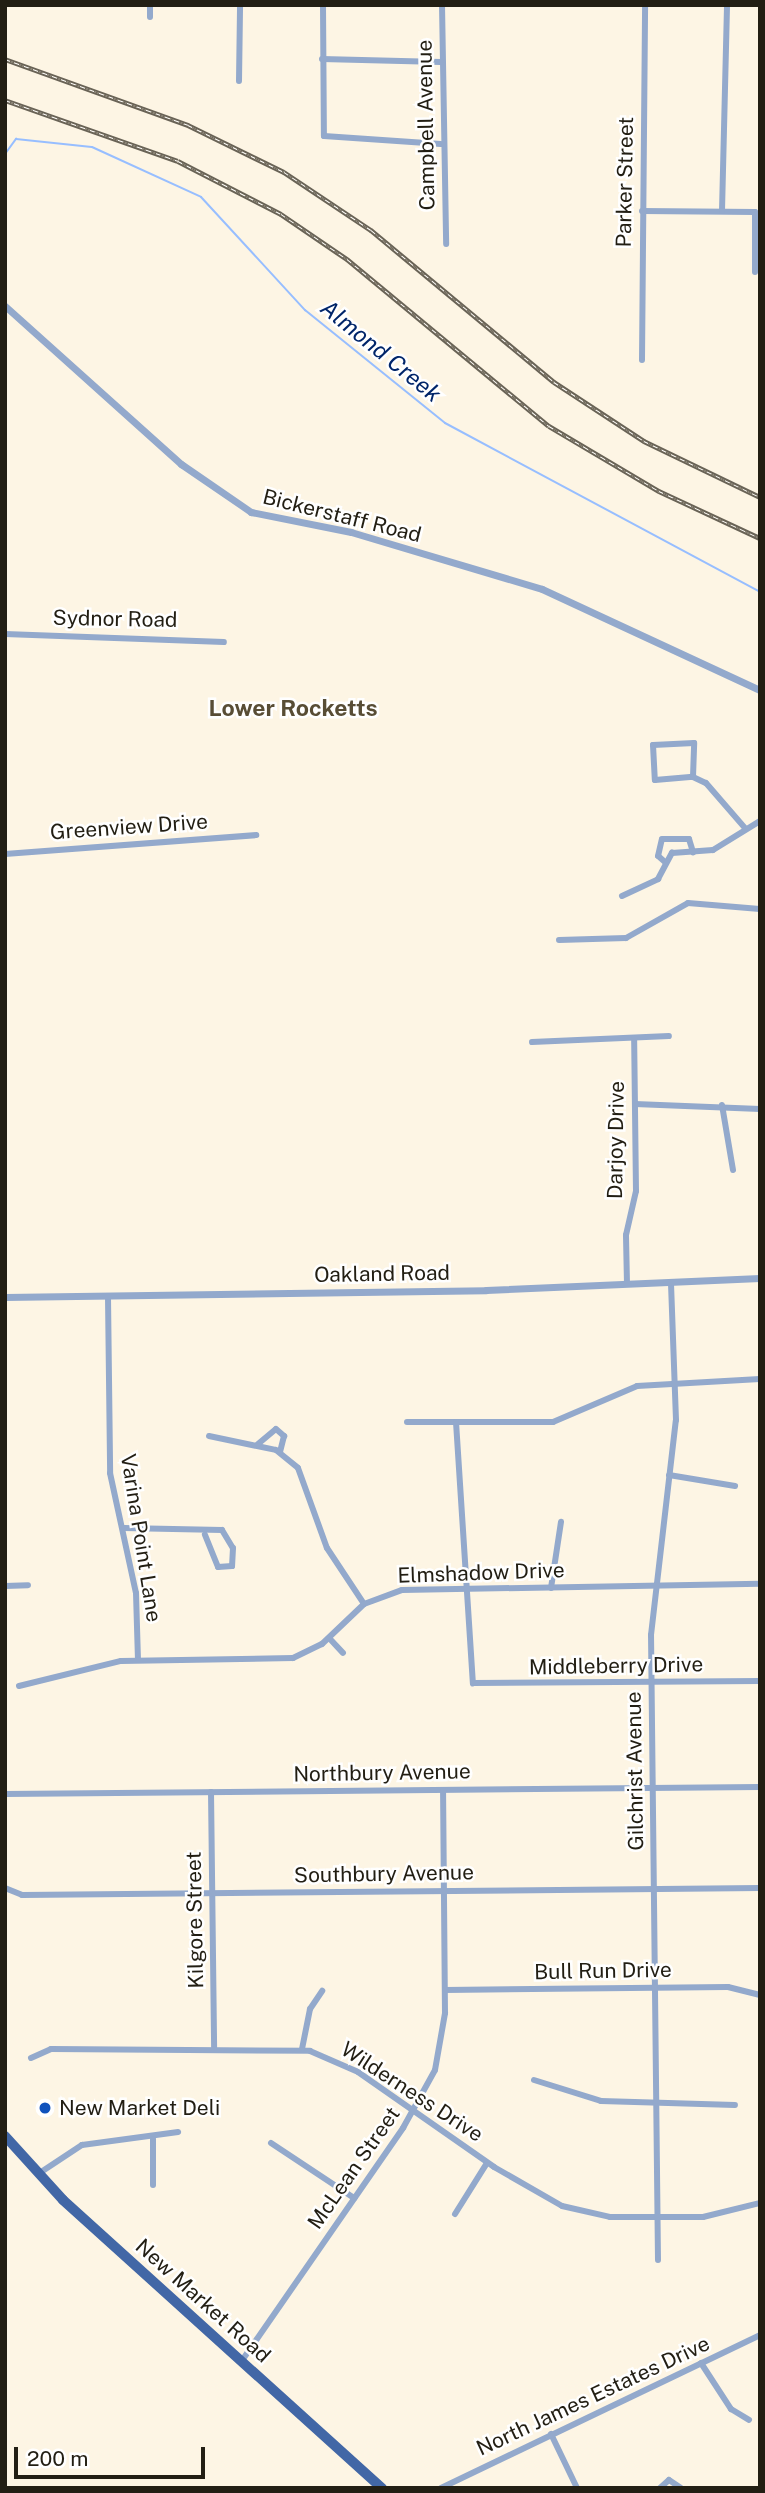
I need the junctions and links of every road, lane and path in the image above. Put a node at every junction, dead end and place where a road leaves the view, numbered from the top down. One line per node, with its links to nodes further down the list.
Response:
1 (150, 5): 7 (street)
2 (240, 5): 10 (street)
3 (323, 5): 8 (street)
4 (442, 5): 9 (street, Campbell Avenue)
5 (645, 5): 12 (street, Parker Street)
6 (727, 5): 13 (street)
7 (150, 17)
8 (322, 59): 9 (street); 11 (street)
9 (441, 62): 11 (street, Campbell Avenue)
10 (239, 81)
11 (441, 144): 14 (street, Campbell Avenue)
12 (642, 211): 13 (street); 17 (street, Parker Street)
13 (722, 211): 15 (street)
14 (446, 244)
15 (755, 272)
16 (5, 306): 20 (street, Bickerstaff Road)
17 (642, 360)
18 (5, 634): 19 (street, Sydnor Road)
19 (224, 642)
20 (760, 690)
21 (692, 777): 21 (street); 23 (street)
22 (760, 821): 23 (street)
23 (746, 828): 25 (street)
24 (256, 835): 26 (street, Greenview Drive)
25 (692, 852): 27 (street); 27 (street)
26 (5, 854)
27 (665, 862): 28 (street)
28 (622, 896)
29 (760, 909): 30 (street)
30 (559, 940)
31 (668, 1036): 32 (street)
32 (634, 1038): 33 (street); 34 (street, Darjoy Drive)
33 (532, 1042)
34 (635, 1104): 35 (street); 39 (street, Darjoy Drive)
35 (722, 1105): 36 (street); 37 (street)
36 (760, 1109)
37 (733, 1170)
38 (760, 1278): 40 (street, Oakland Road)
39 (628, 1284): 40 (street, Oakland Road); 42 (street, Oakland Road)
40 (671, 1284): 44 (street, Gilchrist Avenue)
41 (5, 1297): 42 (street, Oakland Road)
42 (108, 1297): 53 (street, Varina Point Lane)
43 (760, 1379): 44 (street)
44 (676, 1384): 46 (street); 50 (street, Gilchrist Avenue)
45 (407, 1422): 46 (street)
46 (456, 1422): 60 (street)
47 (209, 1436): 48 (street)
48 (258, 1444): 49 (street); 49 (street)
49 (280, 1452): 61 (street)
50 (669, 1475): 51 (street); 58 (street, Gilchrist Avenue)
51 (735, 1486)
52 (561, 1522): 59 (street)
53 (124, 1528): 54 (street); 64 (street, Varina Point Lane)
54 (205, 1534): 54 (street)
55 (760, 1584): 58 (street, Elmshadow Drive)
56 (28, 1585): 57 (street)
57 (5, 1586)
58 (653, 1586): 59 (street, Elmshadow Drive); 66 (street, Gilchrist Avenue)
59 (551, 1588): 60 (street, Elmshadow Drive)
60 (464, 1590): 61 (street, Elmshadow Drive); 66 (street, Middleberry Drive)
61 (364, 1604): 62 (street, Elmshadow Drive)
62 (330, 1639): 63 (street); 64 (street, Elmshadow Drive)
63 (343, 1653)
64 (138, 1660): 67 (street, Elmshadow Drive)
65 (760, 1681): 66 (street, Middleberry Drive)
66 (652, 1683): 68 (street, Gilchrist Avenue)
67 (19, 1686)
68 (653, 1787): 69 (street, Northbury Avenue); 70 (street, Northbury Avenue); 74 (street, Gilchrist Avenue)
69 (760, 1787)
70 (443, 1790): 71 (street, Northbury Avenue); 76 (street, McLean Street)
71 (211, 1792): 72 (street, Northbury Avenue); 77 (street, Kilgore Street)
72 (5, 1794)
73 (760, 1888): 74 (street, Southbury Avenue)
74 (653, 1889): 76 (street, Southbury Avenue); 78 (street, Gilchrist Avenue)
75 (7, 1890): 77 (street, Southbury Avenue)
76 (444, 1891): 77 (street, Southbury Avenue); 79 (street, McLean Street)
77 (213, 1894): 82 (street, Kilgore Street)
78 (655, 1988): 79 (street, Bull Run Drive); 81 (street, Bull Run Drive); 86 (street, Gilchrist Avenue)
79 (445, 1990): 88 (street, McLean Street)
80 (321, 1991): 83 (street)
81 (760, 1995)
82 (214, 2047): 83 (street, Wilderness Drive); 84 (street, Wilderness Drive)
83 (302, 2049): 88 (street, Wilderness Drive)
84 (31, 2058)
85 (534, 2080): 86 (street)
86 (656, 2102): 87 (street); 99 (street, Gilchrist Avenue)
87 (735, 2105)
88 (414, 2111): 93 (street, Wilderness Drive); 96 (street, McLean Street)
89 (178, 2132): 91 (street)
90 (5, 2136): 94 (main road, New Market Road)
91 (153, 2139): 94 (street); 95 (street)
92 (271, 2143): 96 (street)
93 (487, 2163): 98 (street); 99 (street, Wilderness Drive)
94 (38, 2174): 102 (main road, New Market Road)
95 (153, 2185)
96 (354, 2198): 102 (street, McLean Street)
97 (760, 2203): 99 (street, Wilderness Drive)
98 (455, 2214)
99 (657, 2218): 100 (street, Gilchrist Avenue)
100 (658, 2260)
101 (760, 2335): 103 (street, North James Estates Drive)
102 (241, 2362): 106 (main road, New Market Road)
103 (701, 2363): 104 (street); 105 (street, North James Estates Drive)
104 (749, 2420)
105 (551, 2434): 107 (street, North James Estates Drive); 108 (street)
106 (382, 2488)
107 (441, 2488)
108 (576, 2488)
109 (660, 2488): 110 (street)
110 (681, 2488)

